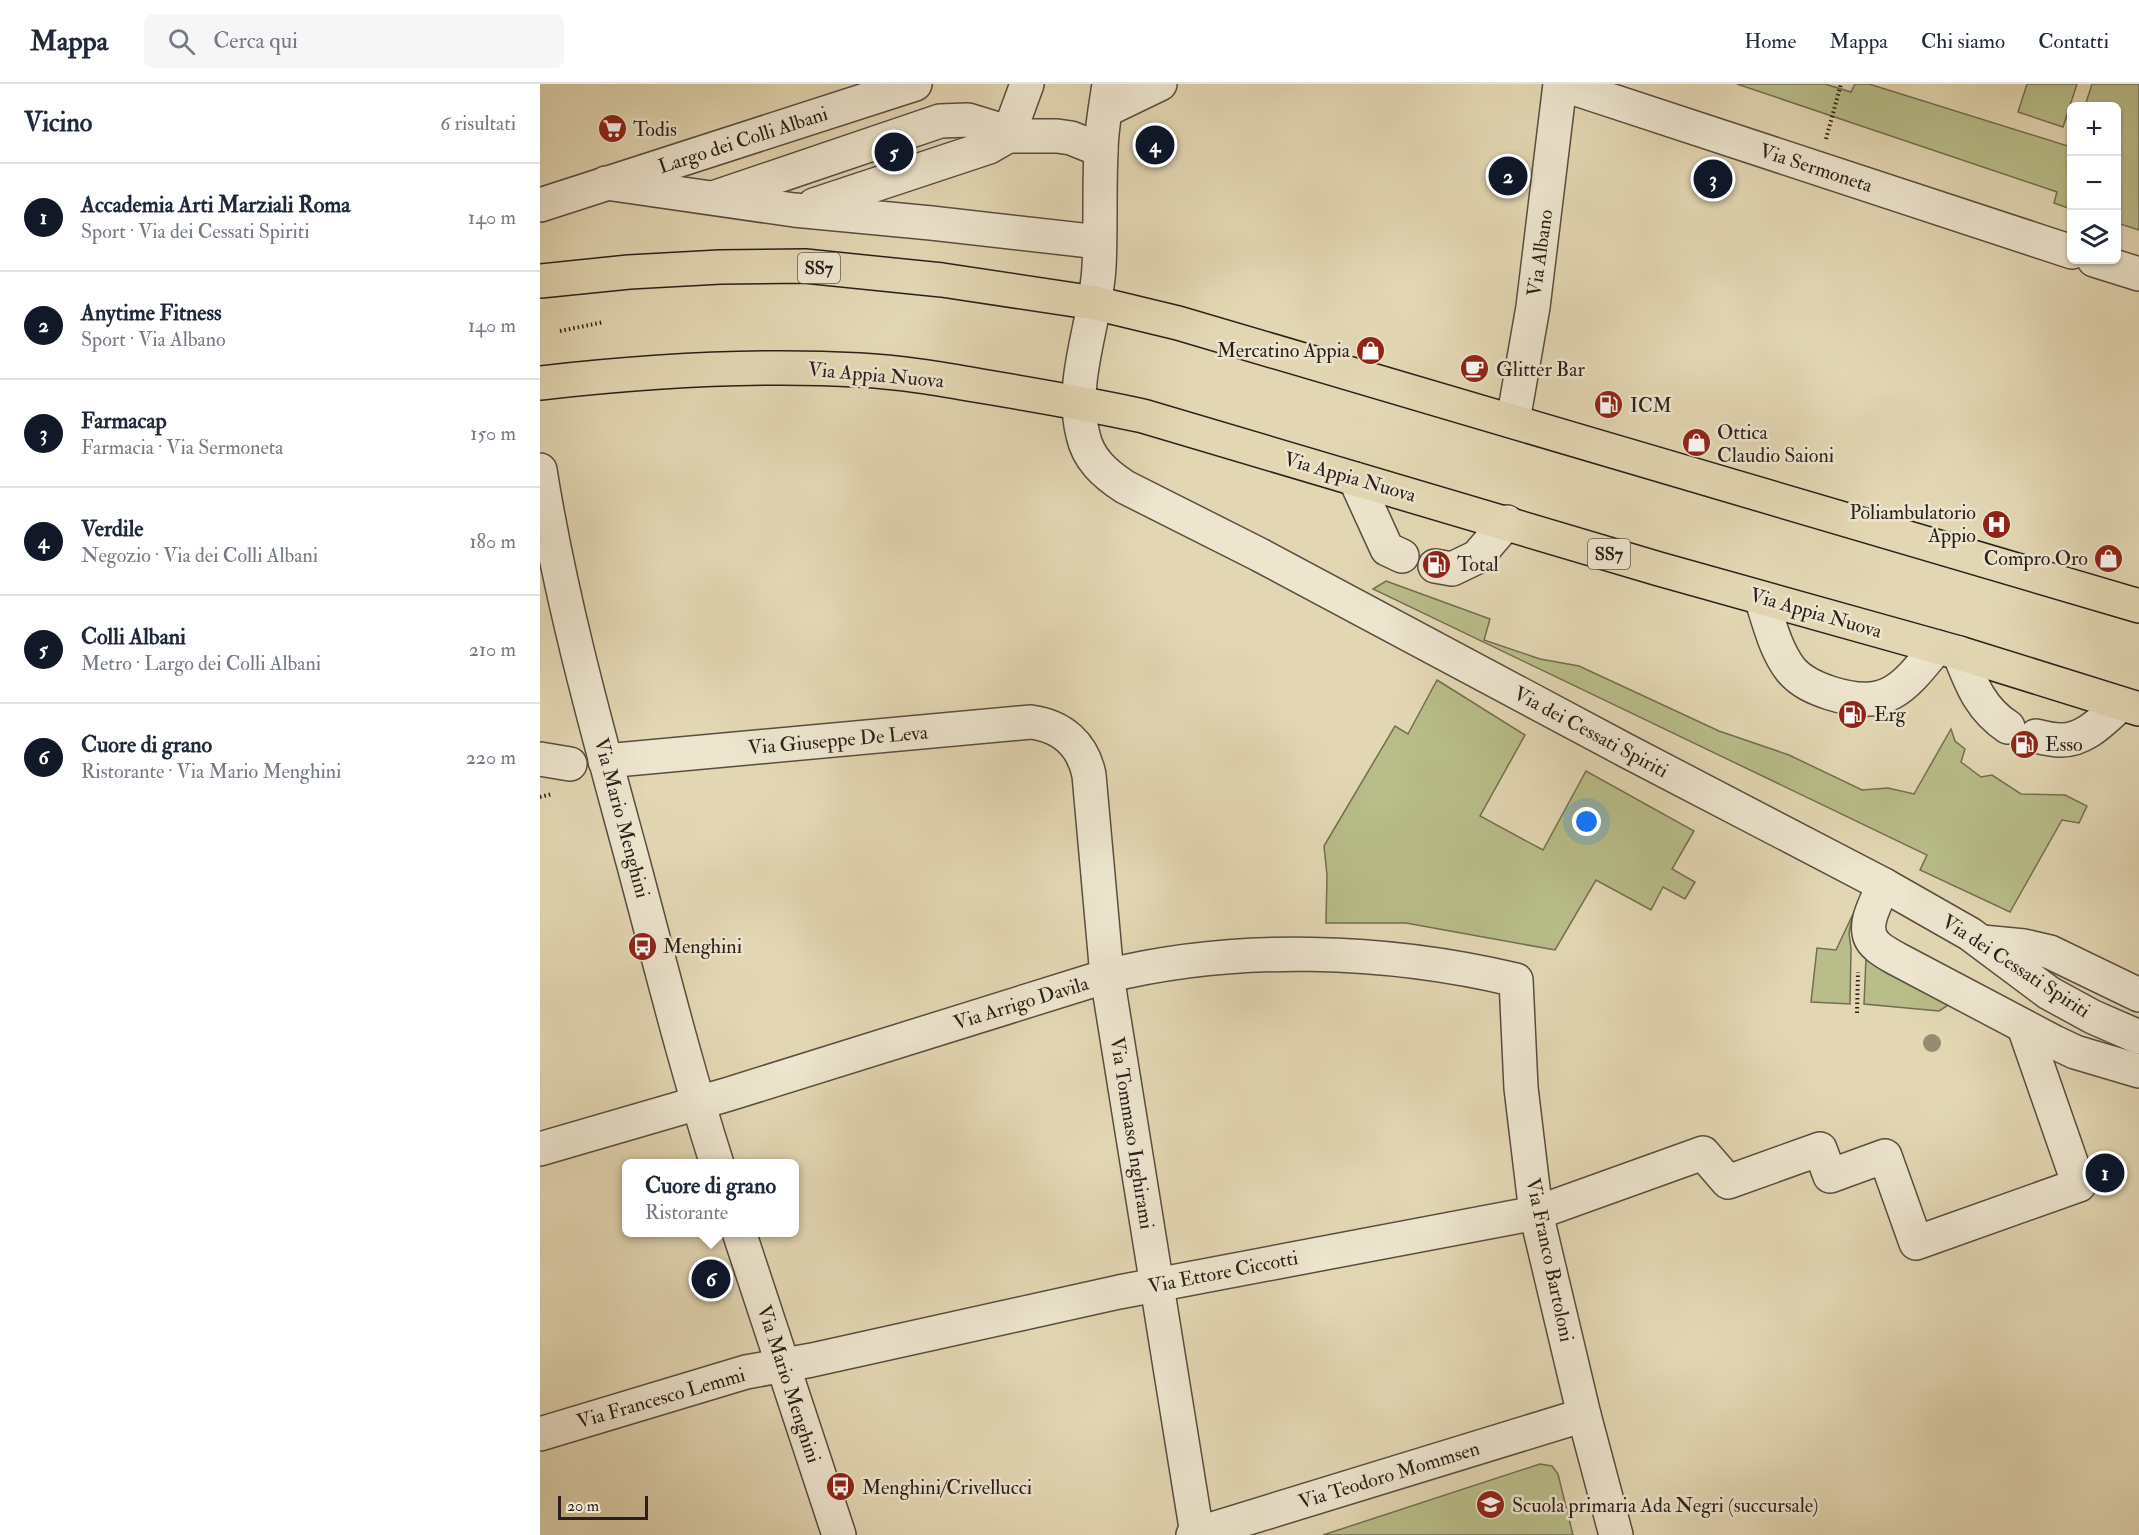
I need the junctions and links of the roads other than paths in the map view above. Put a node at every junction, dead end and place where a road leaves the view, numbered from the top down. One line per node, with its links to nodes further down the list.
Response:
1 (1027, 84): 6 (street)
2 (1160, 84): 5 (street)
3 (1561, 84): 13 (street, Via Sermoneta); 20 (street, Via Albano)
4 (910, 85): 8 (street, Largo dei Colli Albani)
5 (1107, 97): 7 (street)
6 (1008, 136): 7 (street, Largo dei Colli Albani); 9 (street, Largo dei Colli Albani); 11 (street, Largo dei Colli Albani)
7 (1101, 150): 12 (street)
8 (606, 183): 9 (street, Largo dei Colli Albani); 10 (street, Largo dei Colli Albani)
9 (712, 199): 11 (street, Largo dei Colli Albani)
10 (540, 204)
11 (794, 210): 12 (street, Largo dei Colli Albani)
12 (1099, 242): 17 (street)
13 (2067, 250)
14 (2107, 264): 15 (street)
15 (2139, 274)
16 (540, 281): 17 (main road, SS7)
17 (1095, 303): 19 (street, Via dei Cessati Spiriti); 20 (main road, SS7)
18 (540, 382): 19 (main road, Via Appia Nuova / SS7)
19 (1078, 402): 22 (main road, Via Appia Nuova / SS7); 32 (street, Via dei Cessati Spiriti)
20 (1513, 421): 27 (main road, SS7)
21 (540, 470): 31 (street, Via Mario Menghini)
22 (1355, 479): 23 (main road, Via Appia Nuova / SS7); 24 (street)
23 (1507, 522): 25 (street); 26 (main road, Via Appia Nuova / SS7)
24 (1402, 556)
25 (1435, 566)
26 (1761, 598): 28 (main road, Via Appia Nuova / SS7); 28 (street)
27 (2139, 606)
28 (1948, 650): 29 (main road, Via Appia Nuova / SS7); 29 (street)
29 (2130, 707)
30 (1067, 737): 31 (street, Via Giuseppe De Leva); 34 (street, Via Tommaso Inghirami)
31 (605, 761): 40 (street, Via Mario Menghini)
32 (1884, 885): 33 (street, Via dei Cessati Spiriti); 37 (street)
33 (1982, 942): 36 (street); 38 (street, Via dei Cessati Spiriti)
34 (1107, 976): 35 (street, Via Arrigo Davila); 40 (street, Via Arrigo Davila); 45 (street, Via Tommaso Inghirami)
35 (1516, 980): 43 (street, Via Franco Bartoloni)
36 (2139, 995)
37 (2024, 1027): 39 (street); 43 (street, Via Ettore Ciccotti)
38 (2139, 1037)
39 (2139, 1071)
40 (699, 1103): 41 (street, Via Arrigo Davila); 42 (street, Via Mario Menghini)
41 (540, 1149)
42 (716, 1159)
43 (1536, 1213): 45 (street, Via Ettore Ciccotti); 47 (street, Via Franco Bartoloni)
44 (741, 1237): 46 (street, Via Mario Menghini)
45 (1156, 1285): 46 (street, Via Ettore Ciccotti); 49 (street, Via Tommaso Inghirami)
46 (782, 1365): 48 (street, Via Francesco Lemmi); 50 (street, Via Mario Menghini)
47 (1584, 1415): 49 (street, Via Teodoro Mommsen); 51 (street, Via Franco Bartoloni)
48 (540, 1434)
49 (1195, 1534)
50 (839, 1535)
51 (1616, 1535)

